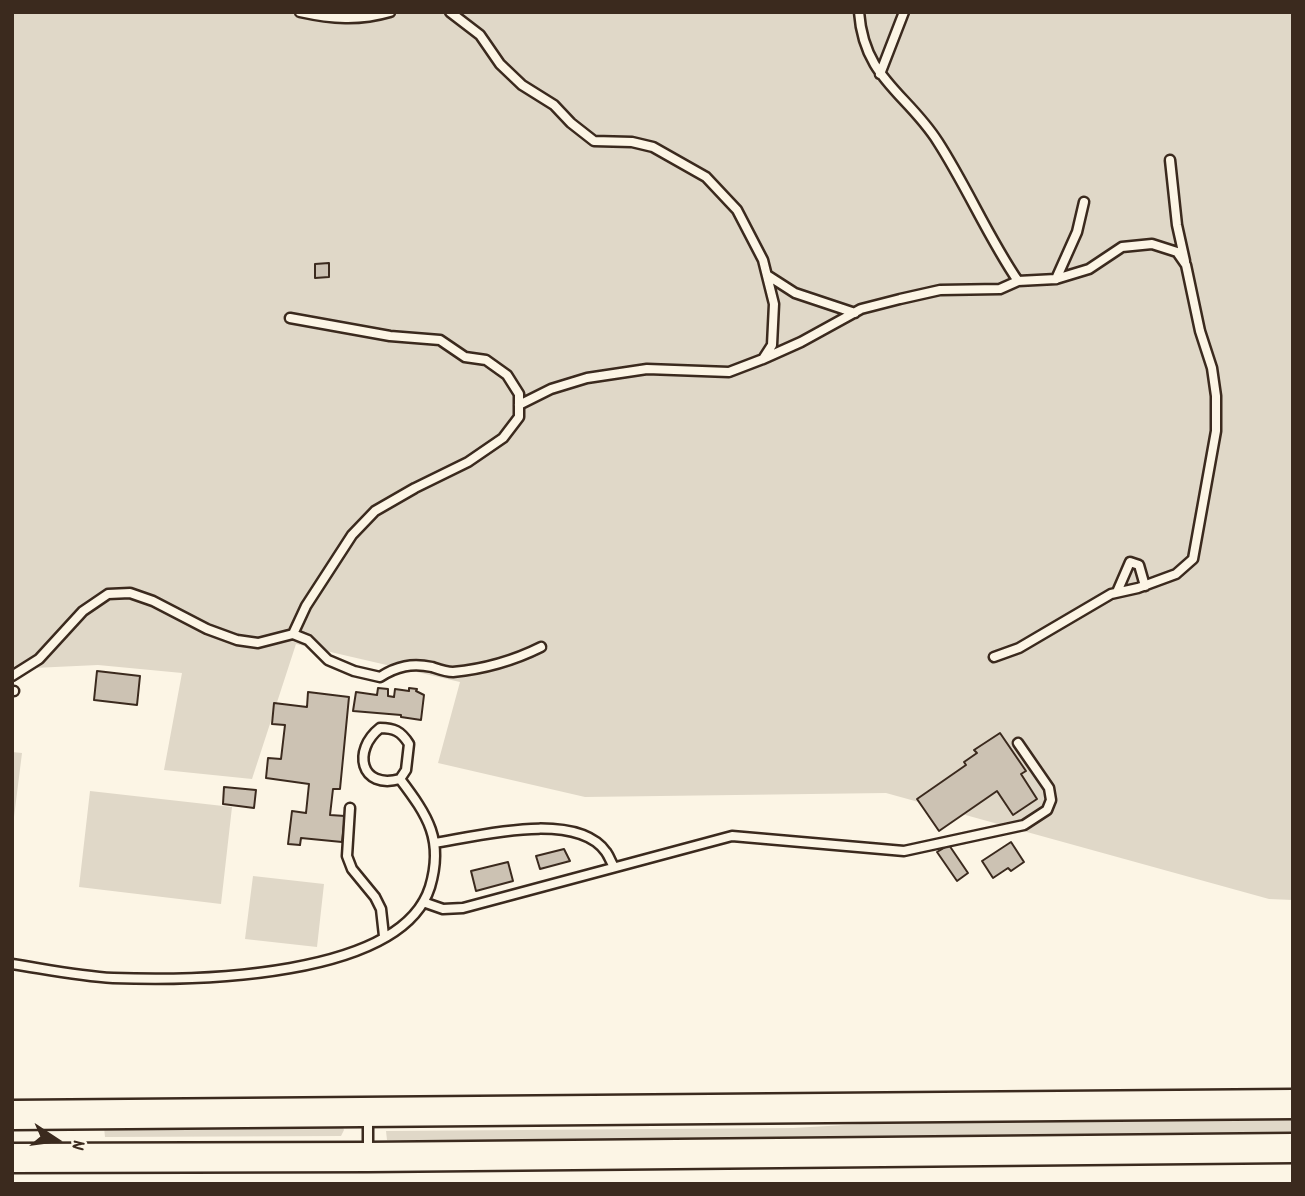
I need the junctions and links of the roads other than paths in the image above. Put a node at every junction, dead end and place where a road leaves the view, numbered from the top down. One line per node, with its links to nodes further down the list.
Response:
1 (300, 12): 2 (lane)
2 (390, 12)
3 (450, 12): 10 (lane)
4 (859, 12): 6 (lane)
5 (904, 12): 6 (lane)
6 (880, 74): 12 (lane)
7 (1170, 160): 9 (lane)
8 (1084, 202): 11 (lane)
9 (1186, 265): 11 (lane); 17 (lane)
10 (767, 275): 13 (lane); 15 (lane)
11 (1056, 279): 12 (lane)
12 (1018, 281): 13 (lane)
13 (855, 313): 15 (lane)
14 (290, 318): 16 (lane)
15 (763, 359): 16 (lane)
16 (519, 405): 19 (lane)
17 (1144, 586): 18 (lane); 18 (lane)
18 (1117, 592): 21 (lane)
19 (293, 634): 20 (lane); 22 (lane)
20 (541, 647)
21 (993, 657)
22 (12, 676)
23 (1018, 743): 27 (lane)
24 (400, 779): 24 (lane); 26 (lane)
25 (350, 808): 29 (lane)
26 (435, 843): 27 (lane); 28 (lane)
27 (614, 867): 28 (lane)
28 (423, 902): 29 (lane)
29 (384, 936): 30 (lane)
30 (12, 964)
31 (1293, 1104): 32 (highway)
32 (368, 1112): 33 (highway); 35 (lane)
33 (12, 1115)
34 (1293, 1148): 35 (highway)
35 (369, 1157): 36 (highway)
36 (12, 1158)

